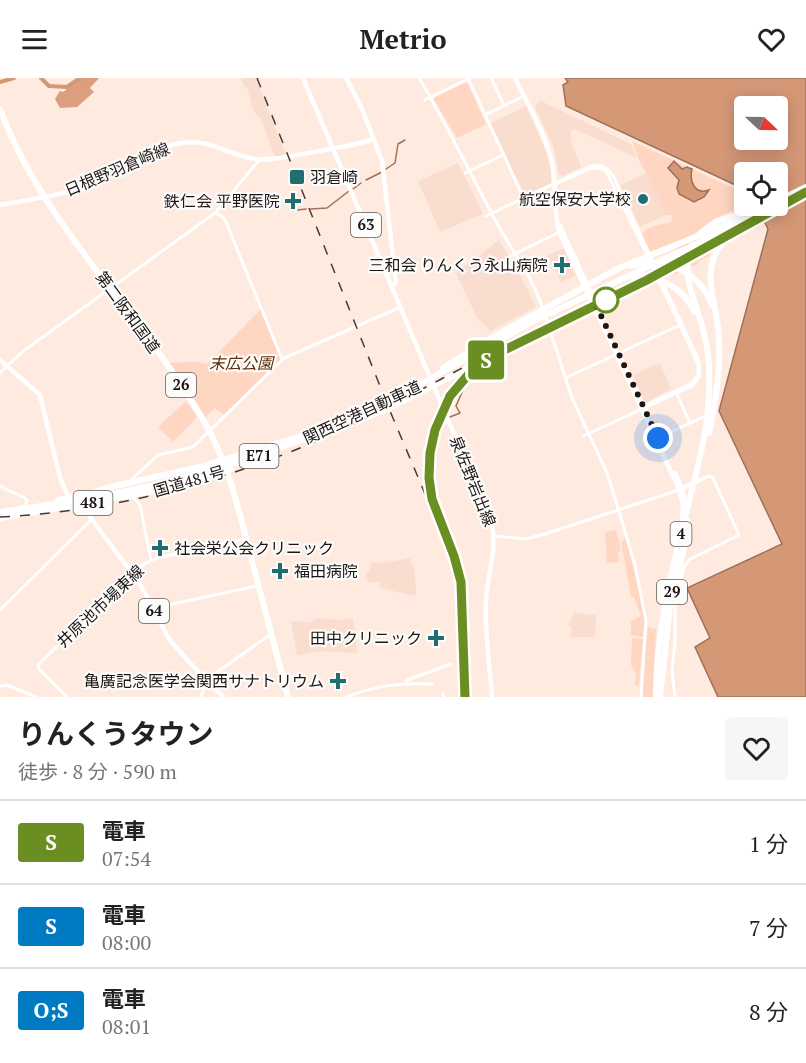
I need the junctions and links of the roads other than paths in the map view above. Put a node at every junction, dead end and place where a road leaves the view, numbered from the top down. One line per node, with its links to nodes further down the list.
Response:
1 (303, 78): 15 (main road, 泉佐野岩出線 / 63)
2 (346, 78): 14 (main road)
3 (419, 78): 8 (street)
4 (469, 78): 8 (street); 13 (street)
5 (491, 78): 10 (street)
6 (517, 78): 7 (main road); 20 (main road)
7 (524, 96): 10 (street); 20 (main road)
8 (430, 97): 9 (street); 18 (street)
9 (425, 100)
10 (504, 105): 13 (street)
11 (0, 109): 22 (highway, 第二阪和国道 / 26)
12 (0, 115): 22 (highway, 第二阪和国道 / 26)
13 (485, 115): 16 (street)
14 (374, 139): 15 (main road, 日根野羽倉崎線); 38 (main road)
15 (333, 149): 17 (main road, 日根野羽倉崎線); 38 (main road, 泉佐野岩出線 / 63)
16 (503, 154): 18 (street); 24 (street)
17 (260, 159): 22 (main road, 日根野羽倉崎線); 26 (street)
18 (470, 170): 19 (street); 27 (street)
19 (465, 173)
20 (555, 184): 24 (street); 34 (main road); 45 (street)
21 (806, 189): 23 (highway, E71)
22 (43, 197): 25 (main road, 日根野羽倉崎線); 40 (highway, 第二阪和国道 / 26)
23 (788, 198)
24 (524, 199): 27 (street)
25 (0, 205)
26 (215, 213): 40 (street); 50 (street)
27 (492, 213): 28 (street); 36 (street)
28 (486, 216)
29 (738, 216): 54 (highway)
30 (752, 216): 33 (highway, E71)
31 (758, 216): 51 (highway, 4)
32 (742, 217): 35 (highway, E71); 39 (highway, 481)
33 (730, 227): 35 (highway, E71); 41 (highway, 481)
34 (561, 232): 36 (street); 39 (main road)
35 (698, 241): 44 (highway, 関西空港自動車道 / E71); 46 (highway, 関西空港自動車道 / E71)
36 (516, 252): 37 (street); 43 (street)
37 (510, 256)
38 (391, 285): 42 (main road, 泉佐野岩出線 / 63)
39 (586, 287): 41 (main road, 29); 43 (highway, 国道481号 / 481)
40 (109, 288): 52 (street); 64 (highway, 第二阪和国道 / 26)
41 (596, 307): 47 (highway, 国道481号 / 481); 48 (main road, 29)
42 (401, 308): 50 (street); 55 (main road, 泉佐野岩出線 / 63)
43 (543, 310): 47 (street); 55 (highway, 国道481号 / 481)
44 (532, 319): 51 (highway); 80 (highway, 関西空港自動車道 / E71)
45 (680, 324): 48 (street); 58 (street)
46 (521, 328): 54 (highway); 80 (highway, 関西空港自動車道 / E71)
47 (549, 329): 56 (street); 57 (highway, 国道481号 / 481)
48 (617, 354): 56 (street); 60 (main road, 29)
49 (0, 360): 52 (main road)
50 (282, 360): 64 (street)
51 (719, 363): 113 (highway, 4)
52 (6, 367): 53 (street); 78 (main road)
53 (0, 373)
54 (709, 373): 98 (highway, 4)
55 (429, 376): 57 (main road, 泉佐野岩出線 / 63); 59 (highway, 国道481号 / 481)
56 (565, 378): 65 (street)
57 (433, 385): 61 (highway, 国道481号 / 481); 89 (main road, 泉佐野岩出線 / 63)
58 (676, 392): 60 (street); 63 (street)
59 (385, 399): 61 (street); 66 (highway, 国道481号 / 481)
60 (643, 408): 65 (street); 68 (main road, 29); 76 (main road, 29)
61 (389, 410): 69 (highway, 国道481号 / 481)
62 (706, 416): 63 (street)
63 (690, 423): 68 (street)
64 (209, 432): 70 (highway, 第二阪和国道 / 26); 72 (street)
65 (589, 433): 67 (street); 83 (street)
66 (303, 436): 70 (highway, 481); 71 (highway, 国道481号 / 481)
67 (583, 436)
68 (658, 438): 76 (main road, 29)
69 (302, 444): 70 (highway, 481); 74 (highway, 国道481号 / 481)
70 (223, 466): 74 (highway, 481); 90 (highway, 第二阪和国道 / 26)
71 (186, 471): 73 (highway); 77 (highway, 国道481号 / 481)
72 (133, 478)
73 (158, 480): 74 (highway); 80 (highway)
74 (182, 481): 77 (highway, 481); 80 (highway); 82 (highway, 481)
75 (0, 486): 81 (street)
76 (680, 488): 83 (street); 88 (main road, 29); 91 (main road, 29); 114 (street)
77 (85, 495): 78 (highway, 国道481号 / 481)
78 (69, 498): 81 (highway, 国道481号 / 481); 82 (main road)
79 (134, 498): 92 (street)
80 (54, 503): 84 (highway, 関西空港自動車道 / E71)
81 (25, 504): 84 (highway, 国道481号 / 481); 85 (street)
82 (72, 506): 85 (highway, 481); 87 (main road, 64)
83 (619, 509): 89 (street); 112 (street)
84 (0, 510)
85 (20, 516): 86 (highway, 481)
86 (0, 518)
87 (92, 519): 93 (main road, 64); 96 (street)
88 (687, 520): 113 (main road, 29); 113 (highway)
89 (494, 536): 111 (main road, 泉佐野岩出線 / 63)
90 (245, 538): 92 (street, 井原池市場東線); 94 (highway, 第二阪和国道 / 26)
91 (676, 546): 98 (highway); 113 (main road, 29)
92 (151, 560): 93 (street, 井原池市場東線)
93 (132, 573): 95 (main road, 64); 106 (street, 井原池市場東線)
94 (257, 586): 95 (street); 97 (highway, 第二阪和国道 / 26)
95 (153, 608): 100 (main road, 64)
96 (0, 610)
97 (270, 634): 100 (street); 109 (highway, 第二阪和国道 / 26)
98 (657, 662): 113 (highway, 4)
99 (451, 664): 101 (street)
100 (206, 680): 107 (street); 108 (main road, 64)
101 (406, 683): 102 (street); 104 (street)
102 (432, 684)
103 (0, 686): 105 (street)
104 (357, 695): 110 (street)
105 (36, 697)
106 (67, 697)
107 (201, 697)
108 (223, 697)
109 (287, 697)
110 (347, 697)
111 (492, 697)
112 (641, 697)
113 (658, 697)
114 (675, 697)

